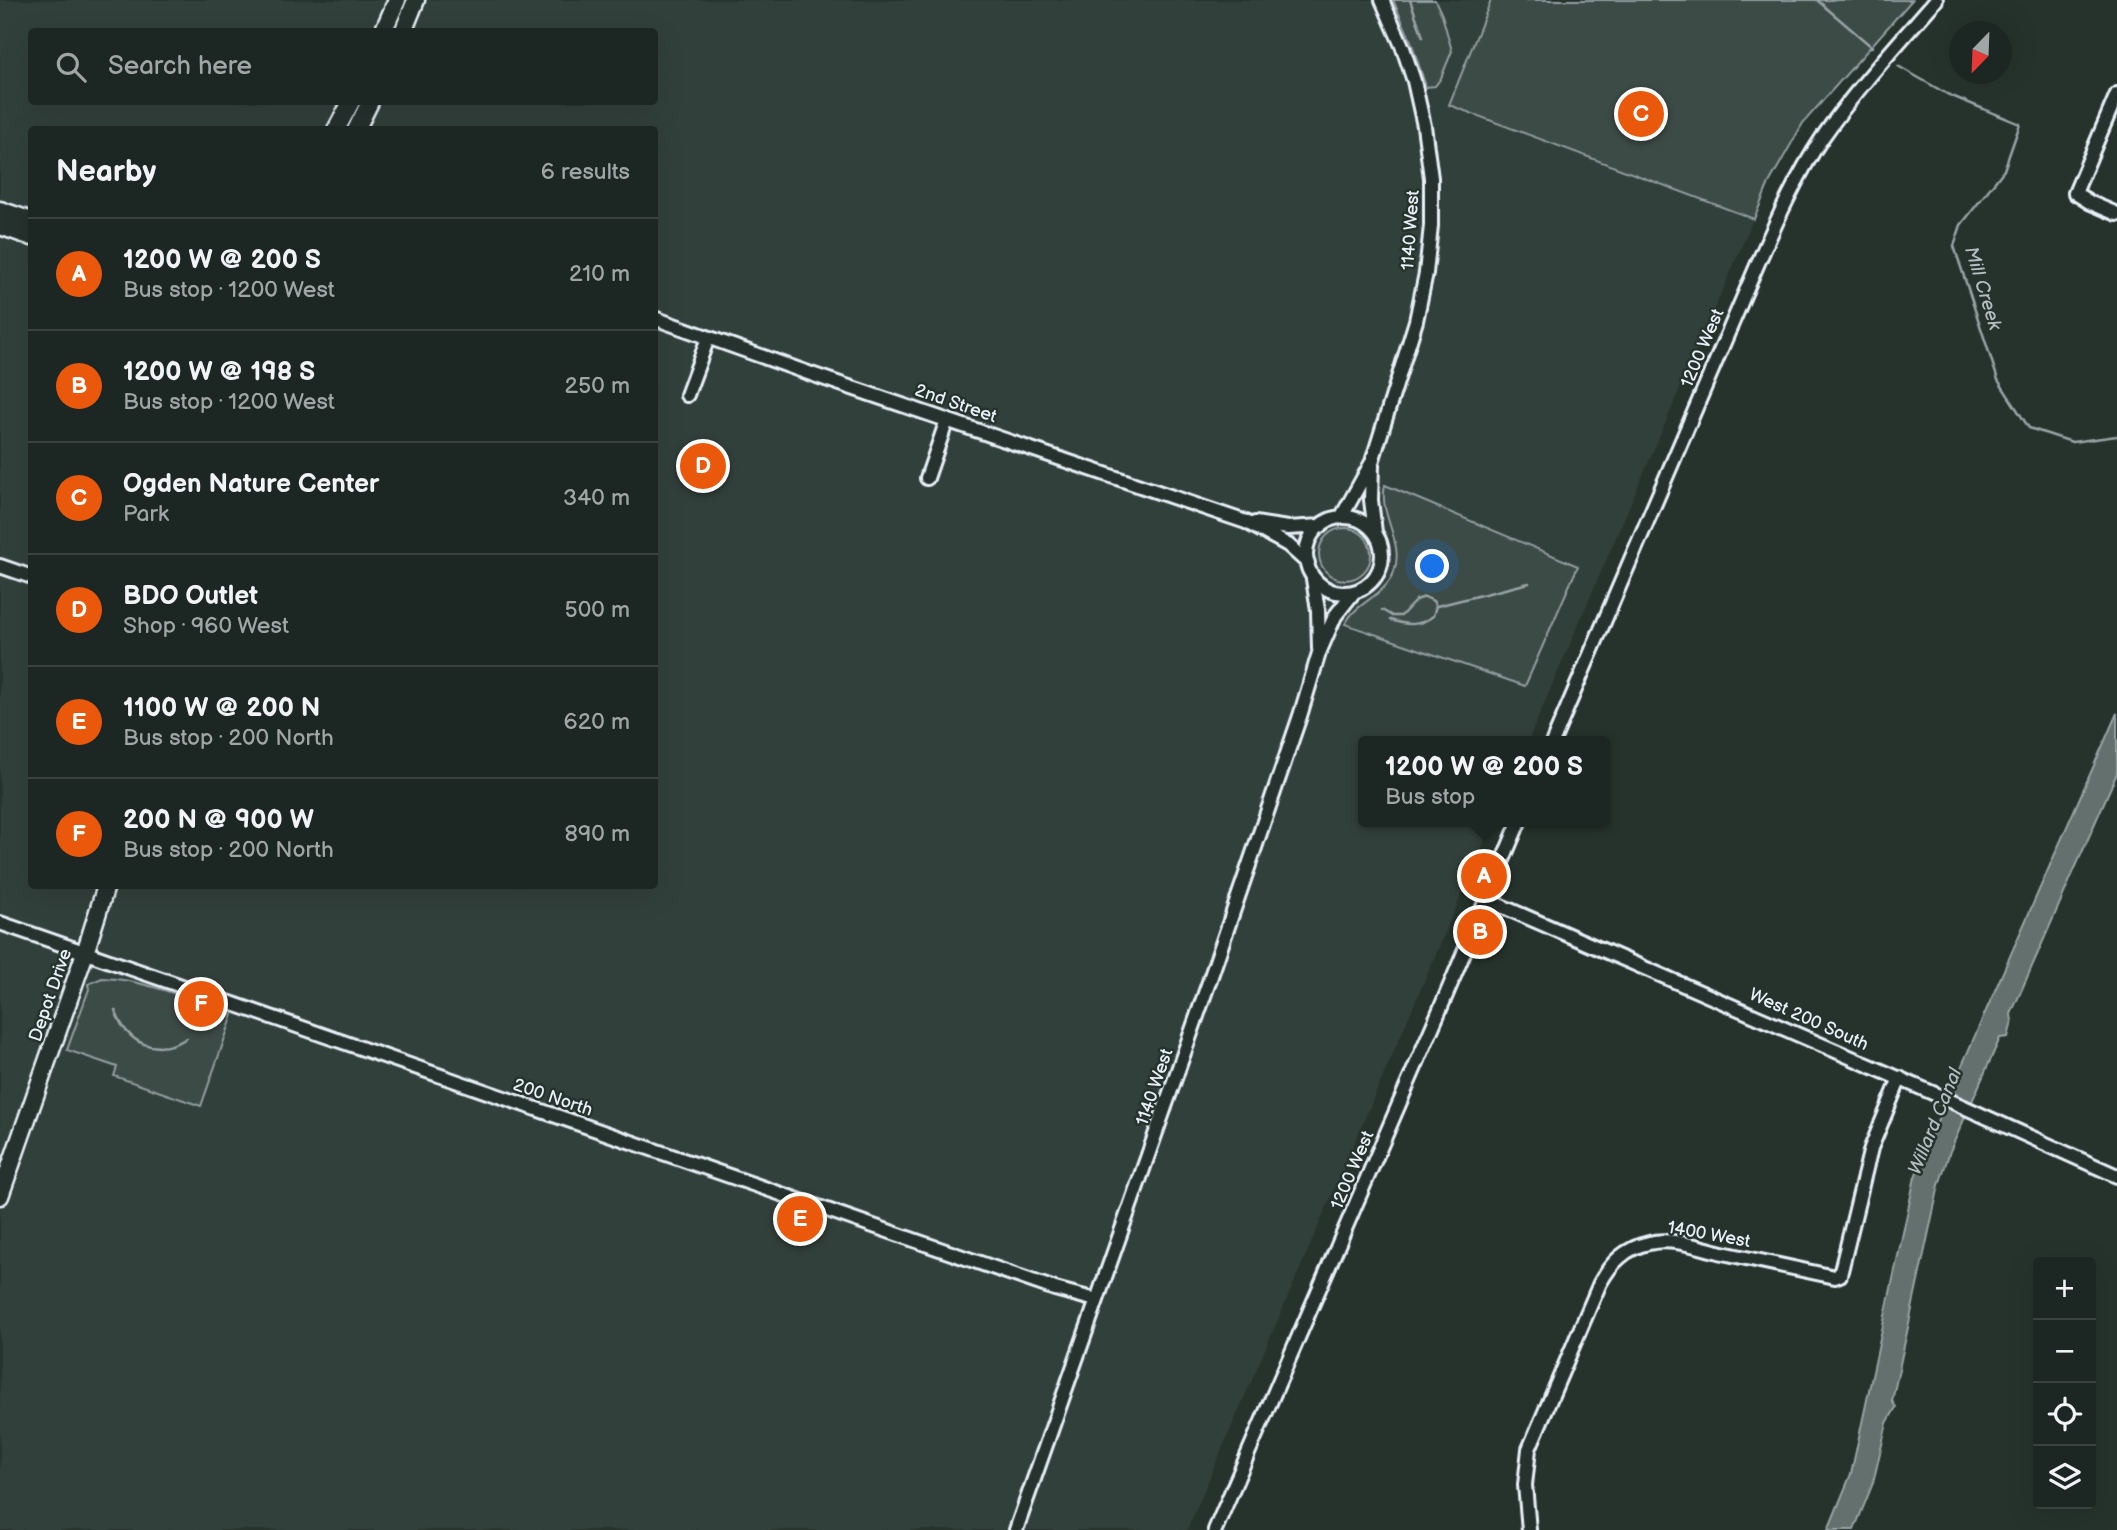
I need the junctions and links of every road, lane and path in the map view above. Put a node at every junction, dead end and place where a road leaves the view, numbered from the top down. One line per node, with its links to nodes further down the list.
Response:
1 (397, 0): 5 (main road)
2 (416, 0): 6 (main road)
3 (1382, 0): 21 (street, 1140 West)
4 (1936, 0): 33 (street, 1200 West)
5 (385, 28)
6 (405, 28)
7 (2117, 94): 13 (street)
8 (349, 105): 10 (main road)
9 (368, 105): 11 (main road)
10 (338, 126)
11 (358, 126)
12 (0, 210): 14 (main road)
13 (2117, 214)
14 (28, 220)
15 (0, 226): 16 (main road)
16 (28, 236)
17 (658, 319): 18 (street, 2nd Street)
18 (708, 338): 19 (street); 20 (street, 2nd Street)
19 (687, 395)
20 (947, 420): 22 (street); 24 (street, 2nd Street)
21 (1372, 461): 23 (street, 1140 West); 26 (street, 1140 West)
22 (927, 478)
23 (1342, 516): 25 (street); 26 (street)
24 (1246, 522): 25 (street, 2nd Street); 27 (street, 2nd Street)
25 (1321, 526): 27 (street)
26 (1375, 532): 31 (street)
27 (1308, 564): 30 (street)
28 (0, 566): 29 (street)
29 (28, 576)
30 (1313, 579): 31 (street); 32 (street, 1140 West)
31 (1354, 592): 32 (street, 1140 West)
32 (1319, 653): 42 (street, 1140 West)
33 (1555, 736)
34 (1516, 827): 36 (street, 1200 West)
35 (105, 889): 38 (main road, Depot Drive)
36 (1485, 899): 39 (street, West 200 South); 44 (street, 1200 West)
37 (0, 923): 38 (street, 200 North)
38 (85, 953): 41 (main road, Depot Drive); 42 (street, 200 North)
39 (1900, 1079): 40 (street, West 200 South); 45 (street, 1400 West)
40 (2117, 1176)
41 (0, 1196)
42 (1096, 1300): 43 (street, 1140 West)
43 (1016, 1530)
44 (1215, 1530)
45 (1529, 1530)

